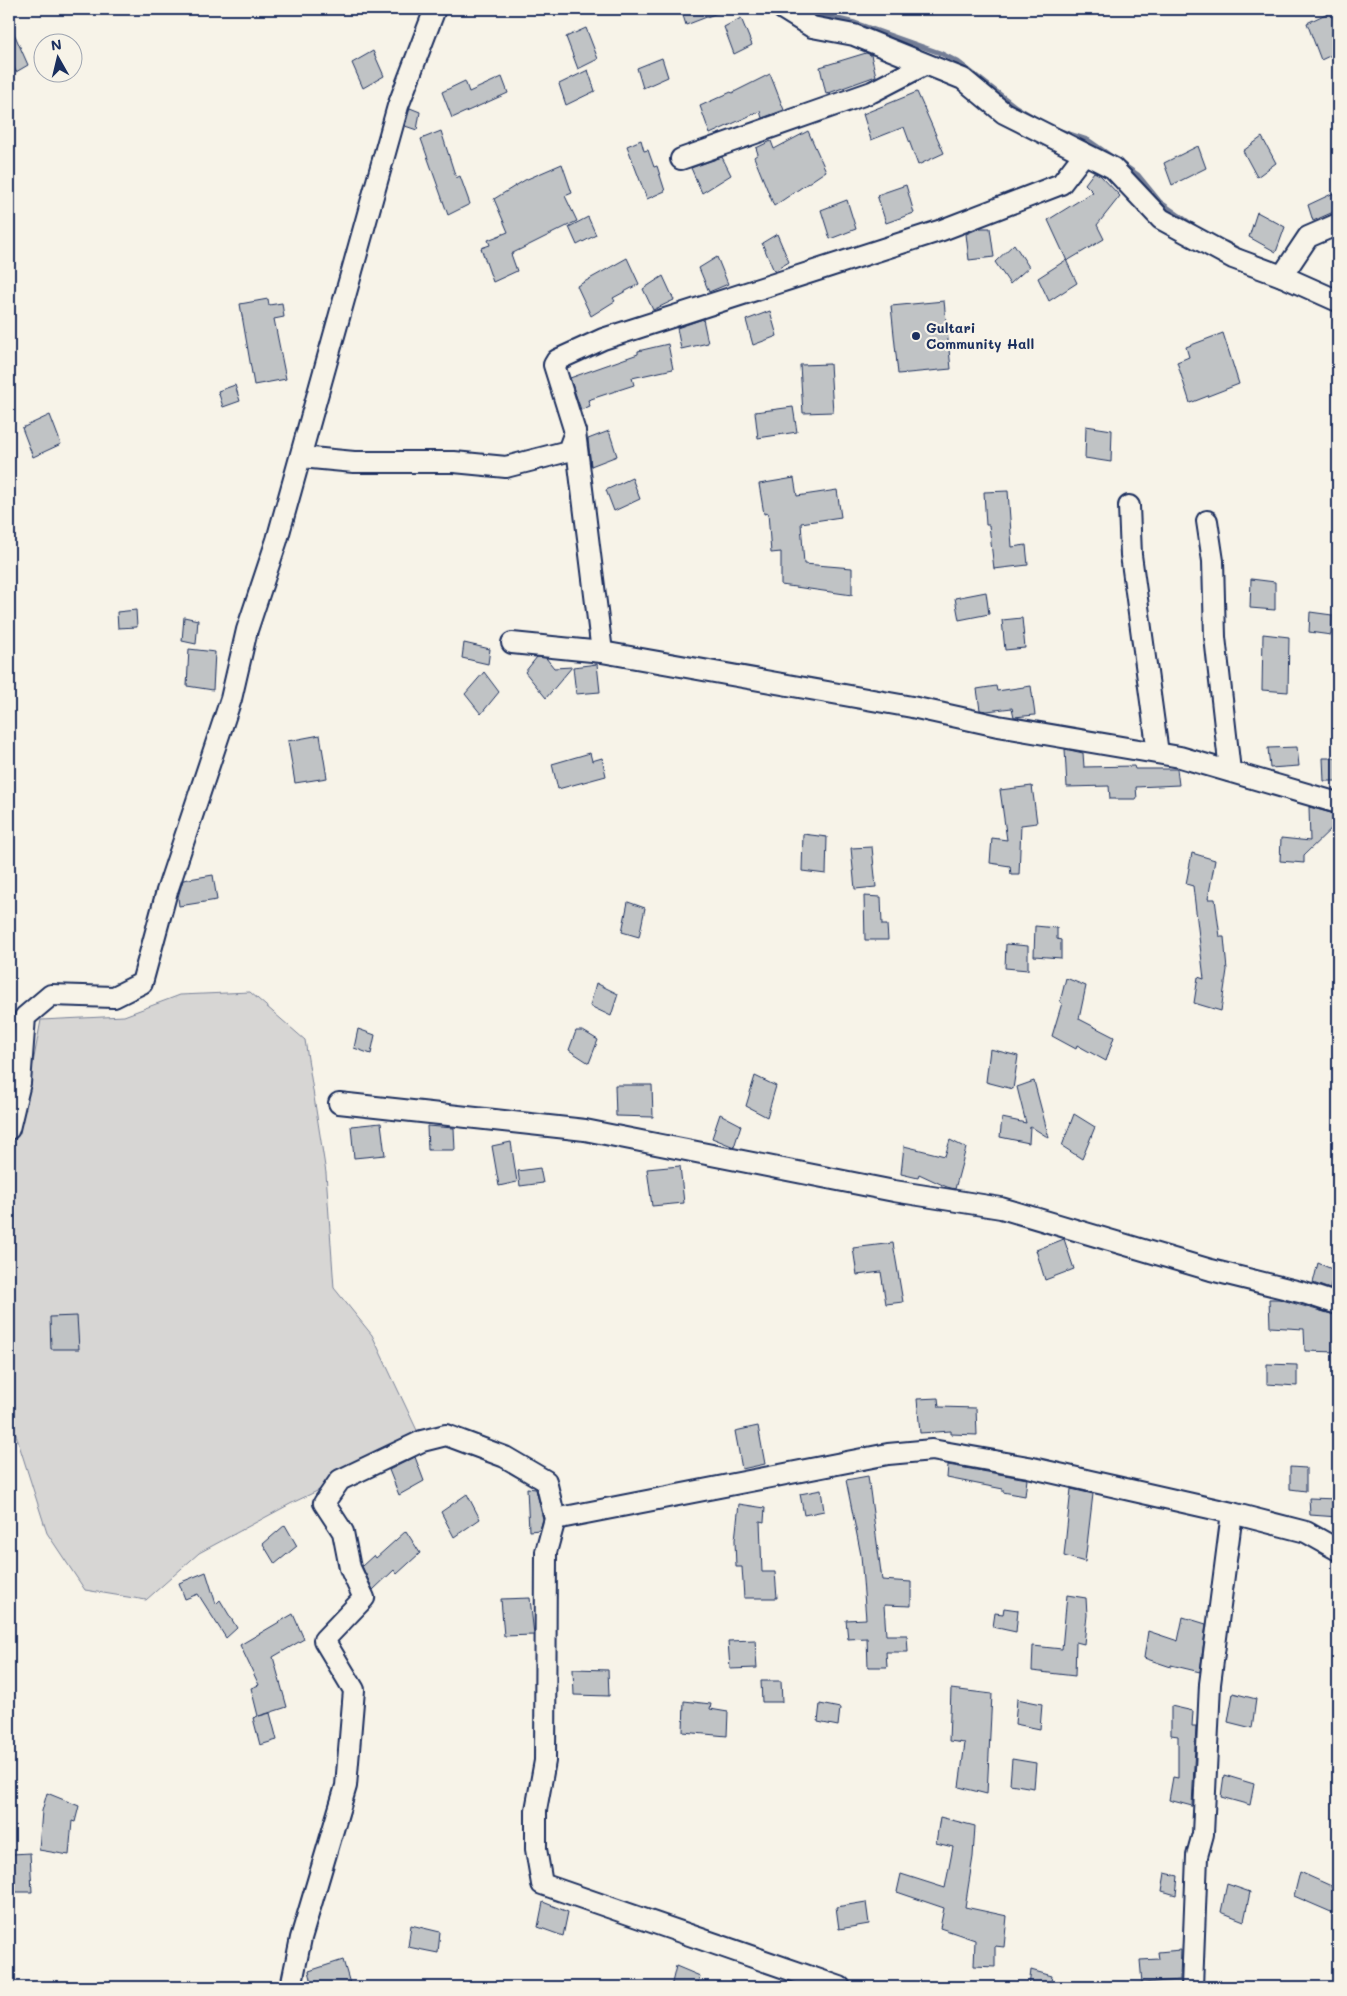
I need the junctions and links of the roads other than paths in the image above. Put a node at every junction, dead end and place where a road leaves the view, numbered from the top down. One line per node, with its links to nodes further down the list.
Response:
1 (435, 9): 10 (street)
2 (783, 9): 3 (street)
3 (924, 65): 4 (street); 5 (street)
4 (1084, 154): 7 (street); 9 (street)
5 (681, 159)
6 (1338, 224): 7 (street)
7 (1282, 276): 8 (street)
8 (1338, 301)
9 (575, 432): 10 (street); 14 (street)
10 (301, 457): 19 (street)
11 (1129, 506): 15 (street)
12 (1206, 521): 16 (street)
13 (512, 643): 14 (street)
14 (602, 652): 15 (street)
15 (1158, 753): 16 (street)
16 (1230, 771): 17 (street)
17 (1338, 802)
18 (339, 1103): 20 (street)
19 (9, 1129)
20 (1338, 1304)
21 (1232, 1513): 22 (street); 23 (street); 26 (street)
22 (555, 1519): 24 (street); 25 (street)
23 (1338, 1550)
24 (291, 1987)
25 (840, 1987)
26 (1192, 1987)

